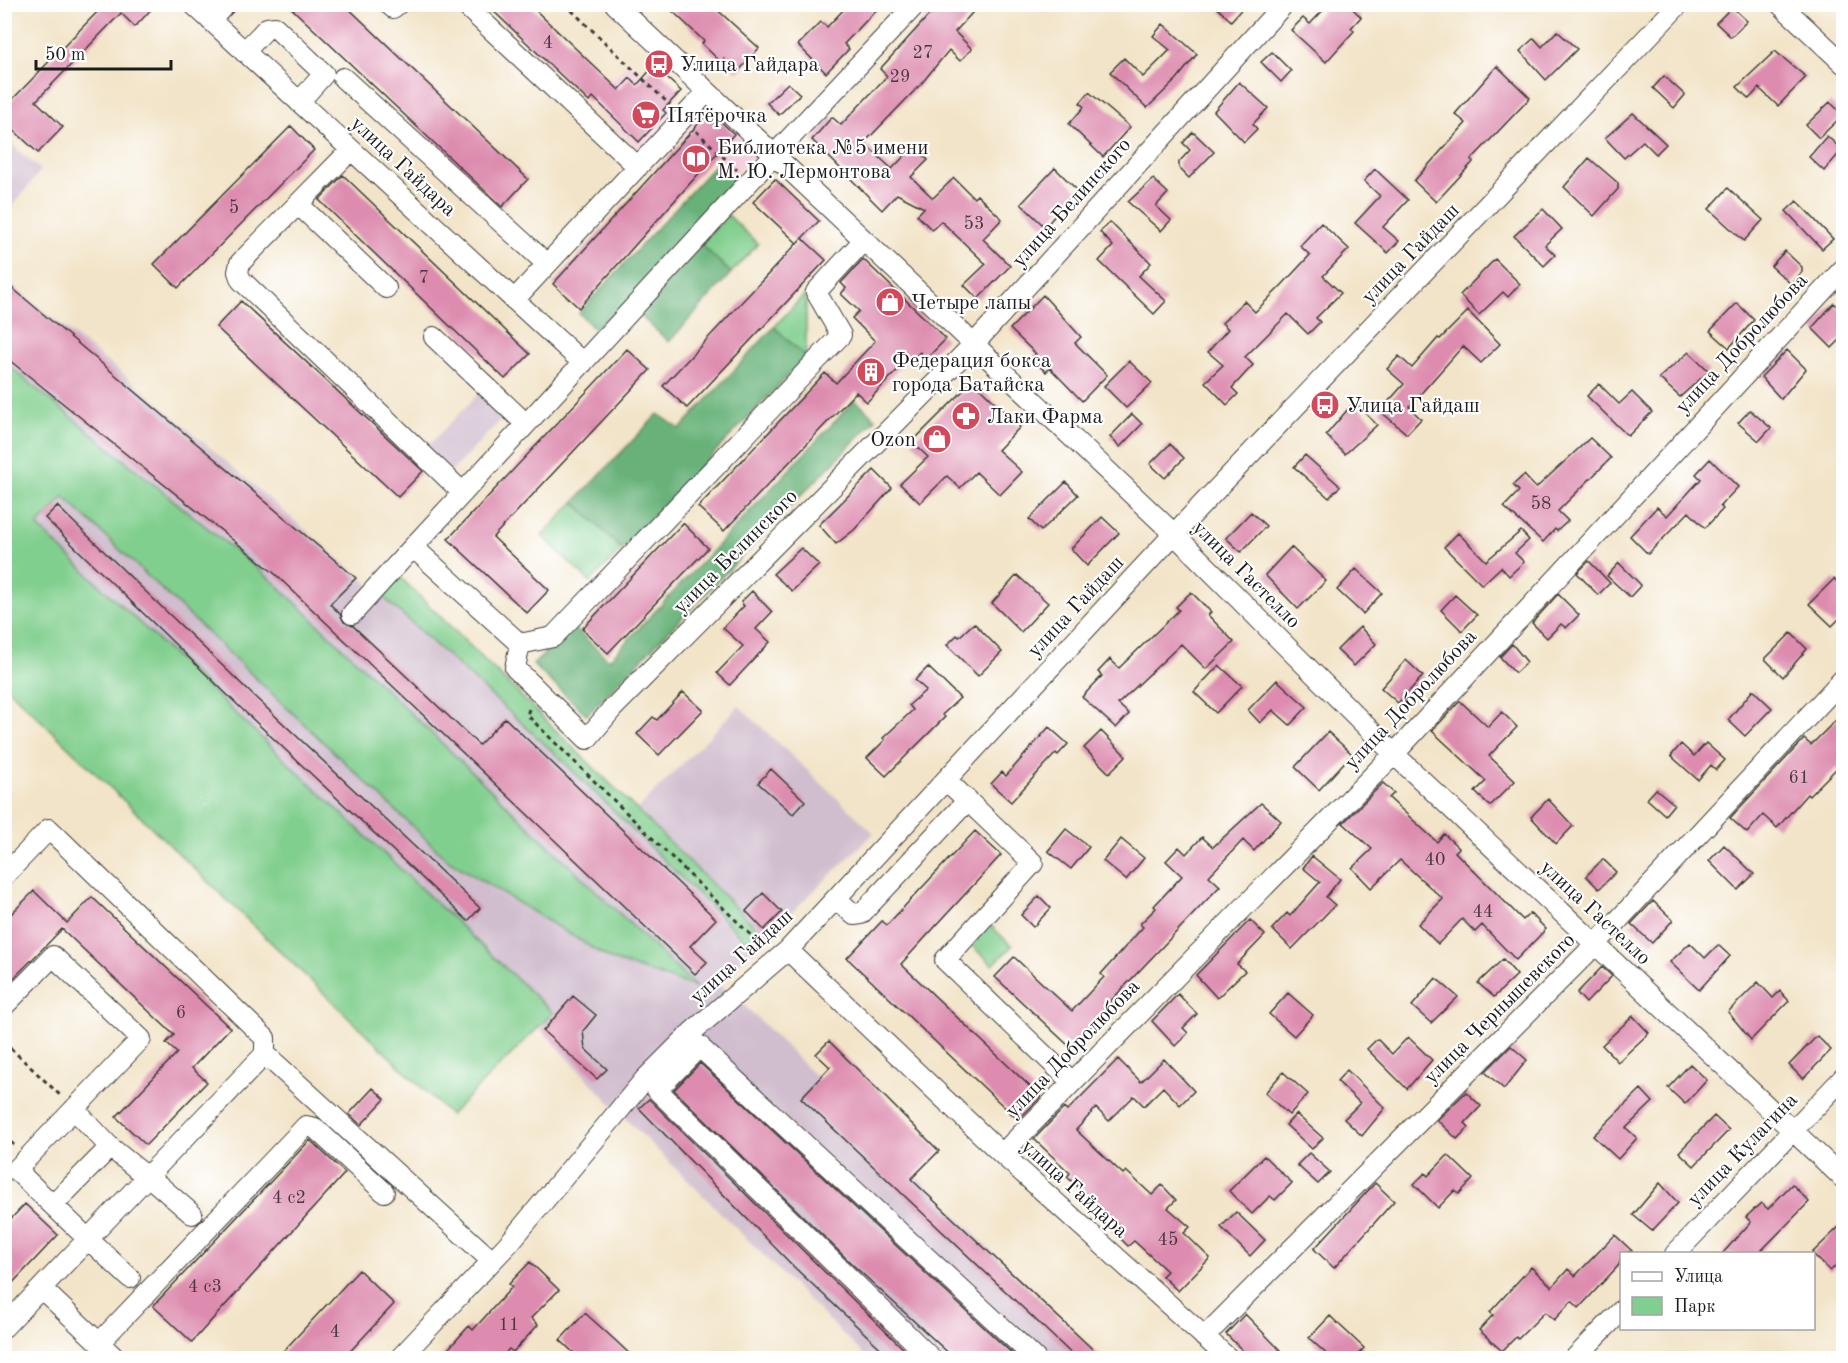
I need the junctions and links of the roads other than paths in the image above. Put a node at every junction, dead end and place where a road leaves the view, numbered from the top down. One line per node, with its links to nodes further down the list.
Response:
1 (193, 4): 11 (street, улица Гайдара)
2 (226, 4): 11 (street)
3 (389, 4): 4 (street)
4 (398, 4)
5 (464, 4): 19 (street)
6 (615, 4): 15 (street, улица Гастелло)
7 (916, 4): 18 (street)
8 (1284, 4): 27 (street, улица Белинского)
9 (1679, 4): 31 (street, улица Гайдаш)
10 (1780, 4): 13 (street)
11 (210, 20): 12 (street, улица Гайдара)
12 (244, 52): 16 (street, улица Гайдара); 16 (street)
13 (1844, 64)
14 (344, 78): 22 (street)
15 (707, 92): 18 (street, улица Гастелло); 19 (street)
16 (299, 102): 17 (street, улица Гайдара)
17 (351, 150): 20 (street); 25 (street, улица Гайдара)
18 (773, 156): 21 (street, улица Гастелло); 28 (street)
19 (638, 167): 22 (street)
20 (298, 204): 24 (street); 30 (street)
21 (863, 241): 27 (street, улица Гастелло); 34 (street)
22 (547, 264): 25 (street)
23 (1844, 268): 36 (street, улица Добролюбова)
24 (386, 288)
25 (514, 300): 28 (street, улица Гайдара)
26 (434, 337): 29 (street)
27 (973, 345): 31 (street, улица Гастелло); 34 (street, улица Белинского)
28 (583, 363): 29 (street)
29 (526, 424): 30 (street)
30 (463, 493): 32 (street)
31 (1174, 534): 36 (street, улица Гастелло); 37 (street, улица Гайдаш)
32 (413, 547): 33 (street); 34 (street)
33 (352, 614)
34 (520, 644)
35 (1844, 678): 41 (street, улица Чернышевского)
36 (1394, 754): 41 (street, улица Гастелло); 47 (street, улица Добролюбова)
37 (946, 780): 38 (street); 40 (street, улица Гайдаш)
38 (968, 800): 40 (street); 47 (street)
39 (4, 876): 45 (street)
40 (836, 898): 42 (street, улица Гайдаш)
41 (1595, 945): 49 (street, улица Гастелло); 65 (street, улица Чернышевского)
42 (782, 956): 44 (street, улица Гайдаш); 51 (street, улица Гайдара)
43 (4, 1006): 48 (street)
44 (694, 1041): 60 (street, улица Гайдаш); 69 (street); 70 (street)
45 (265, 1054): 53 (street); 60 (street)
46 (1844, 1077): 49 (street, улица Кулагина)
47 (1072, 1082): 51 (street, улица Добролюбова)
48 (74, 1109): 50 (street); 52 (street)
49 (1792, 1131): 54 (street, улица Гастелло); 59 (street, улица Кулагина)
50 (110, 1146): 53 (street); 56 (street)
51 (1002, 1154): 65 (street, улица Гайдара)
52 (10, 1176): 56 (street)
53 (147, 1177): 57 (street); 58 (street)
54 (1844, 1179)
55 (384, 1192): 66 (street)
56 (53, 1205): 58 (street)
57 (192, 1215)
58 (88, 1239): 61 (street); 62 (street)
59 (1677, 1252)
60 (492, 1261): 68 (street, улица Гайдаш)
61 (130, 1278)
62 (42, 1288): 64 (street); 66 (street)
63 (1620, 1312): 72 (street)
64 (4, 1327)
65 (1204, 1337): 71 (street, улица Гайдара)
66 (99, 1344): 67 (street)
67 (115, 1359)
68 (400, 1359)
69 (931, 1359)
70 (1035, 1359)
71 (1228, 1359)
72 (1575, 1359)

